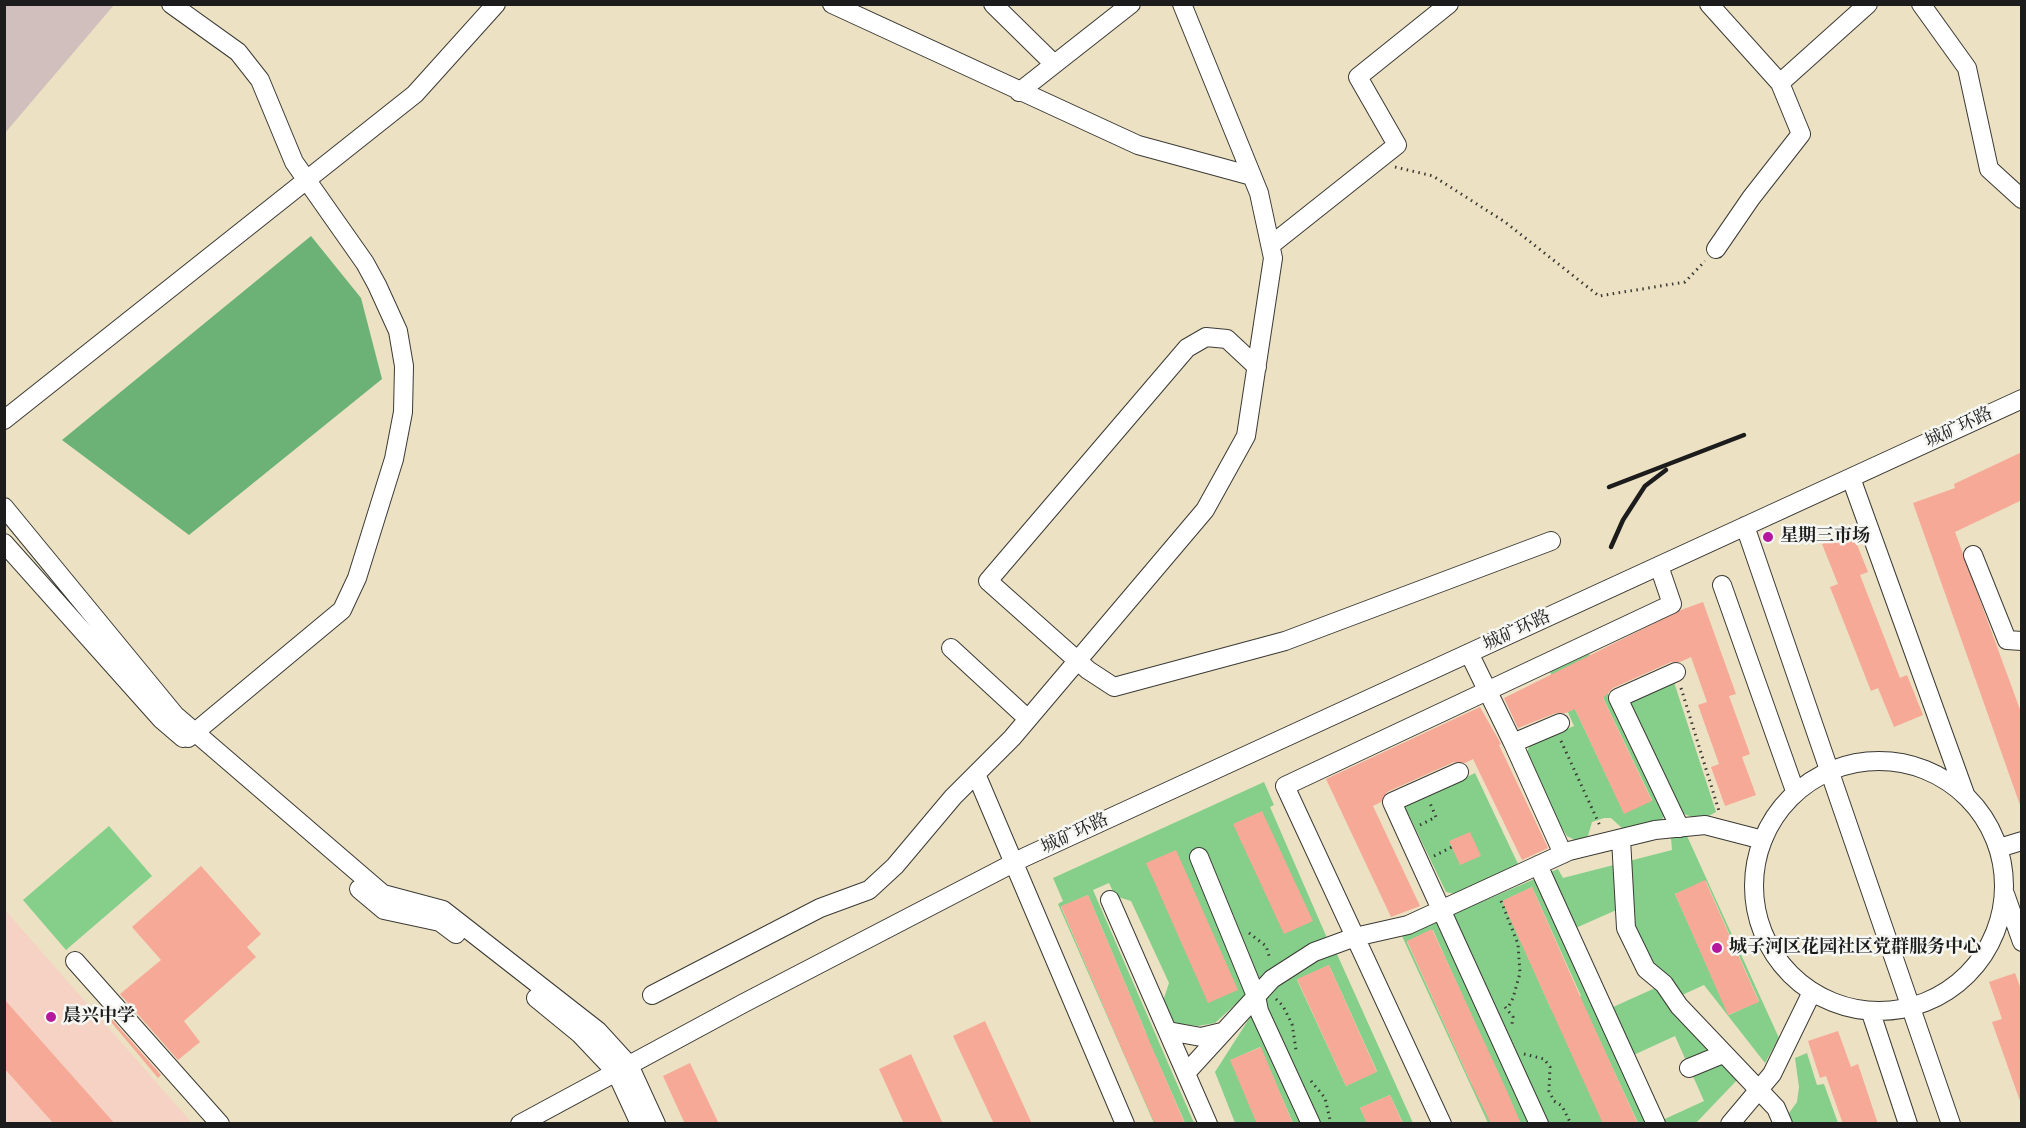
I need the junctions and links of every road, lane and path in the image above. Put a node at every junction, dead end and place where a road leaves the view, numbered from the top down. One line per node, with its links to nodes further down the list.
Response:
1 (171, 4): 11 (street)
2 (496, 4): 17 (street)
3 (832, 4): 14 (street)
4 (993, 4): 12 (street)
5 (1131, 4): 12 (street)
6 (1182, 4): 16 (street)
7 (1449, 4): 15 (street)
8 (1709, 4): 13 (street)
9 (1868, 4): 13 (street)
10 (1921, 4): 18 (street)
11 (194, 12): 17 (street)
12 (1054, 64): 14 (street)
13 (1780, 83): 20 (street)
14 (1019, 92): 16 (street)
15 (1376, 162): 19 (street); 20 (path)
16 (1252, 176): 19 (street)
17 (306, 179): 23 (street); 40 (street)
18 (2022, 199)
19 (1270, 245): 21 (street)
20 (1716, 249)
21 (1257, 367): 35 (street); 35 (street)
22 (2022, 399): 24 (street, 城矿环路)
23 (4, 420)
24 (1851, 478): 26 (street, 城矿环路); 47 (street)
25 (4, 507): 40 (street)
26 (1745, 526): 30 (street, 城矿环路); 42 (street)
27 (1551, 541): 35 (street)
28 (4, 543): 40 (street)
29 (1973, 555): 32 (street)
30 (1659, 566): 34 (street, 城矿环路); 37 (street)
31 (1722, 585): 46 (street)
32 (2022, 641)
33 (951, 648): 38 (street)
34 (1469, 653): 37 (street); 57 (street, 城矿环路)
35 (1077, 661): 38 (street)
36 (1676, 672): 48 (street); 49 (path)
37 (1488, 691): 41 (street); 64 (street)
38 (1028, 719): 44 (street)
39 (1557, 724): 41 (street); 51 (path)
40 (190, 736): 80 (street)
41 (1513, 744): 55 (street)
42 (1829, 770): 46 (street); 47 (street); 72 (street)
43 (1459, 772): 45 (street)
44 (976, 774): 57 (street); 69 (street)
45 (1423, 788): 50 (path); 50 (street)
46 (1795, 791): 52 (street)
47 (1967, 798): 54 (street)
48 (1680, 828): 49 (street); 51 (street)
49 (1726, 830): 52 (street)
50 (1406, 832): 62 (street)
51 (1614, 840): 55 (street); 78 (street)
52 (1763, 840): 68 (street)
53 (2022, 841): 54 (street)
54 (1999, 848): 60 (street)
55 (1563, 854): 58 (street)
56 (1199, 857): 67 (street)
57 (1014, 865): 80 (street, 城矿环路); 88 (street)
58 (1538, 865): 59 (street); 94 (street)
59 (1494, 885): 62 (street); 71 (path)
60 (2004, 892): 65 (street); 72 (street)
61 (1110, 900): 74 (street)
62 (1443, 908): 64 (street); 70 (street)
63 (1243, 924): 67 (path)
64 (1355, 937): 67 (street); 91 (street)
65 (2022, 942)
66 (75, 960): 84 (street)
67 (1264, 988): 75 (street); 79 (path); 90 (street)
68 (1812, 992): 73 (street); 83 (street)
69 (652, 995)
70 (1486, 1004): 71 (path); 92 (street)
71 (1508, 1008): 76 (path)
72 (1911, 1009): 73 (street); 98 (street)
73 (1871, 1013): 97 (street)
74 (1168, 1031): 75 (street); 82 (street)
75 (1222, 1032): 82 (street)
76 (1512, 1032)
77 (1517, 1052): 93 (path)
78 (1723, 1054): 81 (street); 83 (street)
79 (1297, 1060)
80 (623, 1068): 85 (street, 城矿环路); 86 (street); 87 (street)
81 (1689, 1068)
82 (1186, 1073): 89 (street)
83 (1759, 1092): 95 (street); 96 (street)
84 (220, 1124)
85 (520, 1124)
86 (640, 1124)
87 (656, 1124)
88 (1125, 1124)
89 (1208, 1124)
90 (1311, 1124)
91 (1442, 1124)
92 (1539, 1124)
93 (1571, 1124)
94 (1656, 1124)
95 (1730, 1124)
96 (1783, 1124)
97 (1908, 1124)
98 (1951, 1124)

